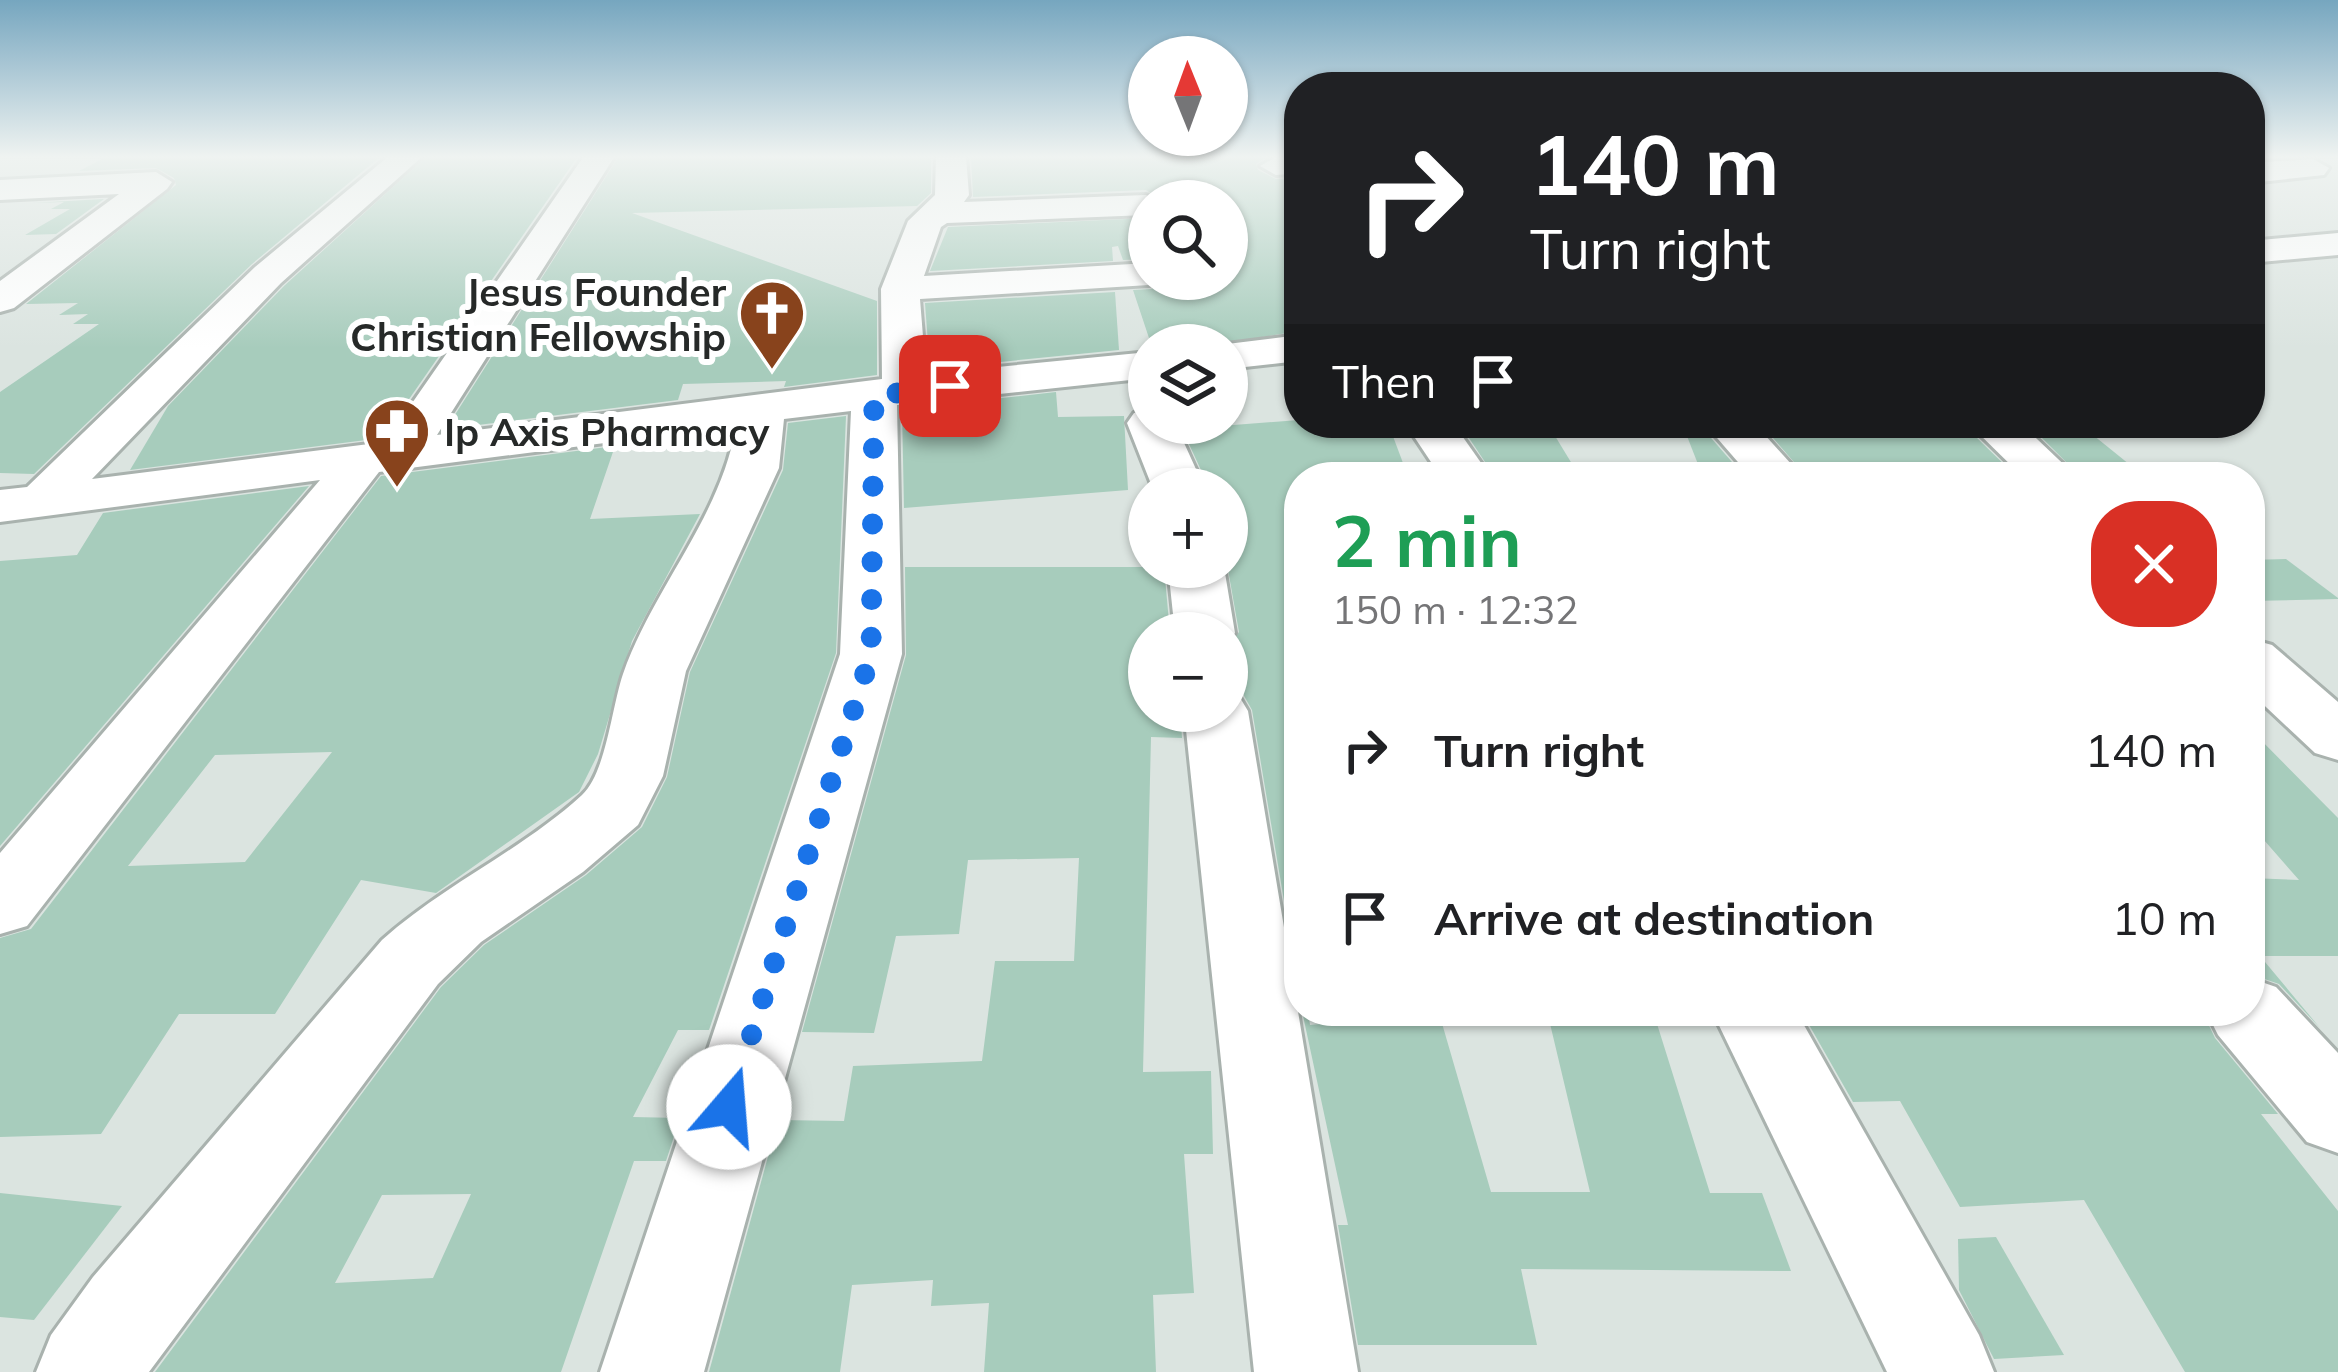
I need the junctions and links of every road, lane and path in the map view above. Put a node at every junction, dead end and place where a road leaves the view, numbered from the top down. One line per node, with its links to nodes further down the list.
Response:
1 (106, 220): 9 (street)
2 (333, 220): 20 (street)
3 (554, 220): 17 (street)
4 (931, 220): 8 (street)
5 (2338, 244): 6 (street)
6 (2265, 251)
7 (1128, 275): 8 (street)
8 (900, 290): 13 (street)
9 (0, 300)
10 (1284, 350): 11 (street)
11 (1248, 354)
12 (1128, 367): 13 (street)
13 (890, 393): 14 (street); 29 (street)
14 (762, 410): 17 (street); 28 (street)
15 (1742, 438): 18 (street)
16 (2009, 438): 19 (street)
17 (382, 457): 20 (street); 24 (street)
18 (1764, 462)
19 (2035, 462)
20 (18, 509)
21 (2265, 672): 23 (street)
22 (1219, 732): 30 (street)
23 (2338, 738)
24 (0, 905)
25 (1761, 1026): 31 (street)
26 (2261, 1026): 27 (street)
27 (2338, 1114)
28 (88, 1372)
29 (652, 1372)
30 (1306, 1372)
31 (1942, 1372)

